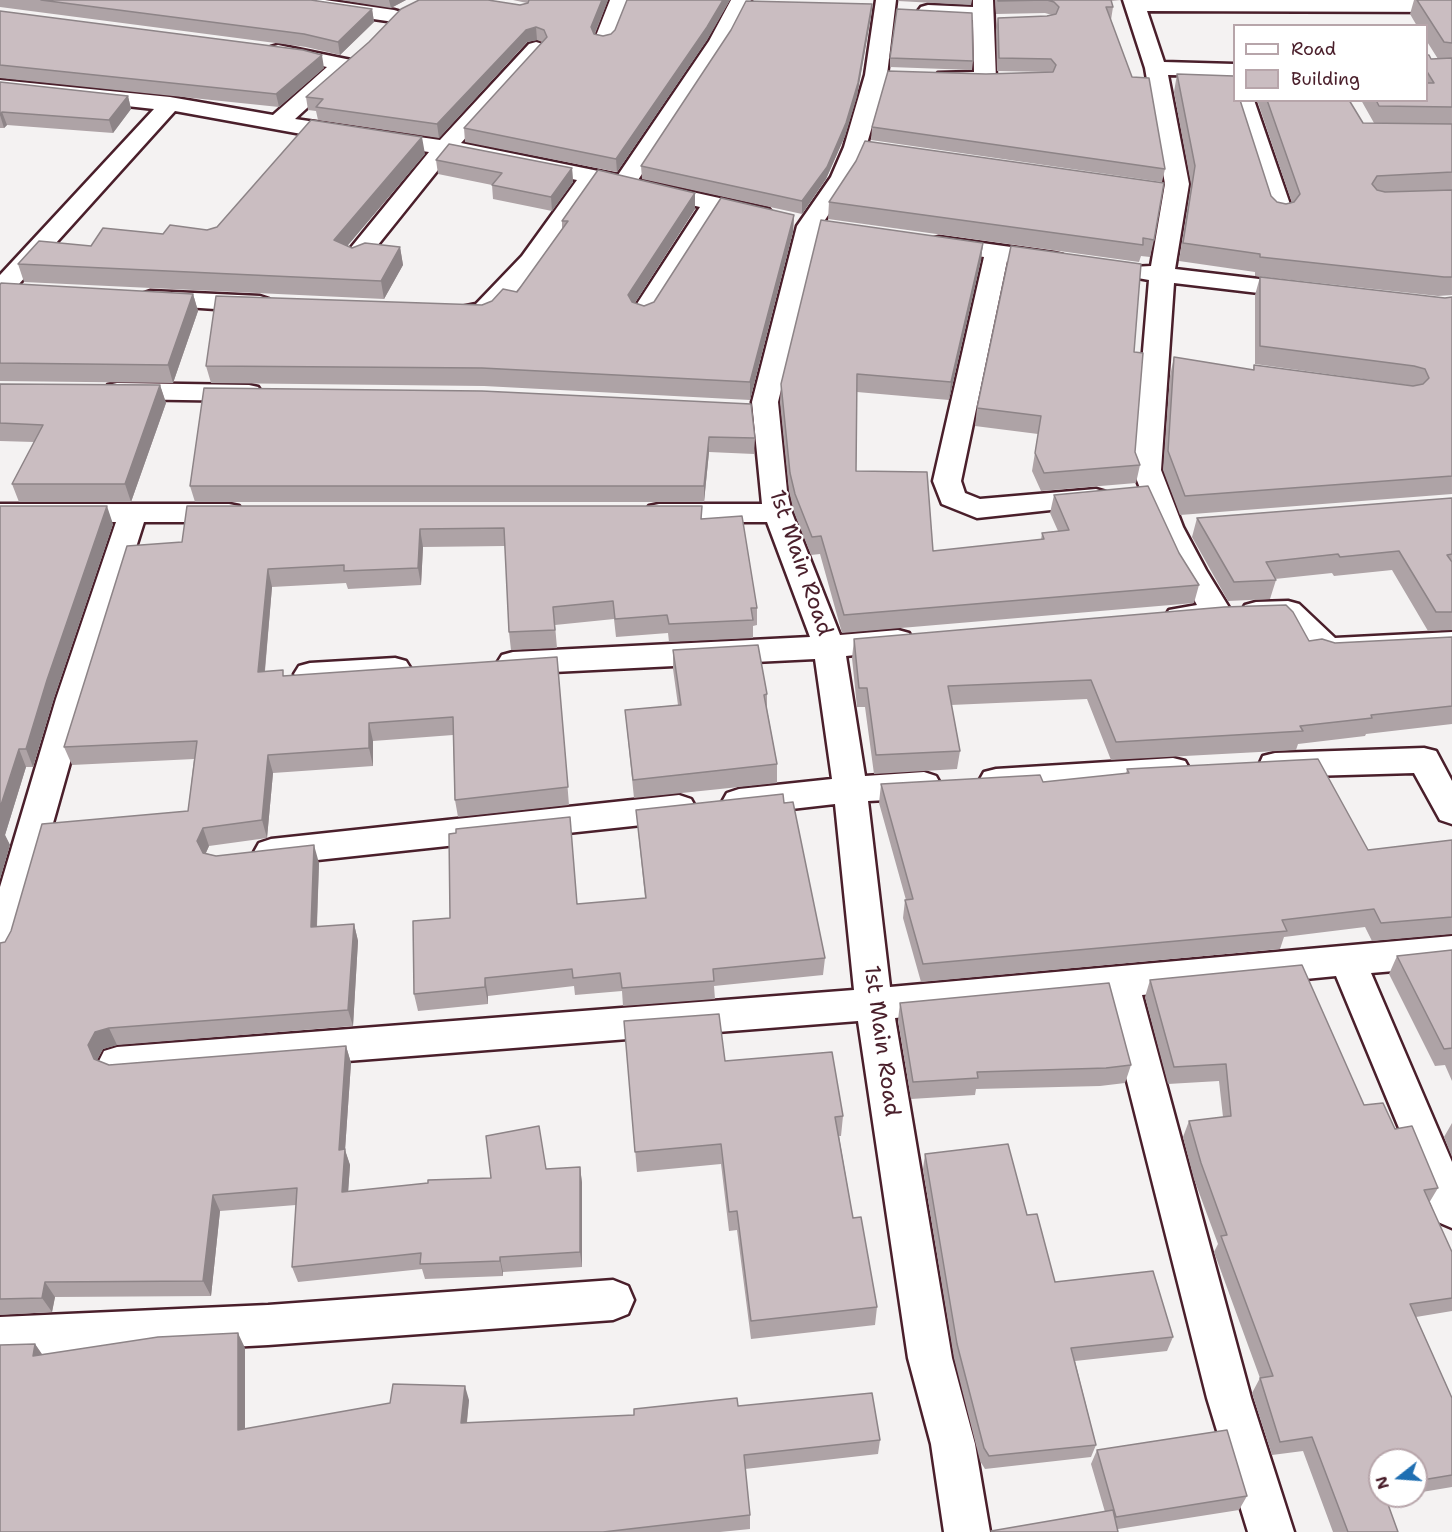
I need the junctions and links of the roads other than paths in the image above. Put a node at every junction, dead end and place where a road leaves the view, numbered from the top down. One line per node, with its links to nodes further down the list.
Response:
1 (284, 0): 10 (street)
2 (620, 0): 11 (street)
3 (741, 2): 6 (street); 29 (street)
4 (1134, 2): 7 (street); 16 (street)
5 (886, 4): 8 (street); 9 (street); 26 (street, 1st Main Road)
6 (763, 5)
7 (1452, 6)
8 (864, 8)
9 (988, 15): 19 (street)
10 (378, 33)
11 (604, 41)
12 (536, 48): 25 (street)
13 (259, 49): 15 (street)
14 (362, 49): 15 (street)
15 (344, 64): 24 (street)
16 (1156, 68): 17 (street); 31 (street)
17 (1233, 72)
18 (930, 77): 19 (street)
19 (984, 79): 20 (street)
20 (1007, 79)
21 (0, 86): 23 (street)
22 (1244, 102): 33 (street)
23 (170, 104): 24 (street); 41 (street)
24 (279, 122): 25 (street)
25 (445, 147): 28 (street); 37 (street)
26 (855, 147): 27 (street); 34 (street, 1st Main Road)
27 (878, 150)
28 (592, 176): 29 (street); 46 (street)
29 (624, 184): 32 (street)
30 (1153, 189): 31 (street)
31 (1176, 193): 40 (street)
32 (714, 203): 34 (street); 47 (street)
33 (1281, 213)
34 (803, 224): 55 (street, 1st Main Road)
35 (915, 241): 36 (street)
36 (997, 252): 38 (street); 50 (street)
37 (356, 256)
38 (1079, 263)
39 (1115, 268): 40 (street)
40 (1162, 275): 43 (street); 50 (street)
41 (0, 290): 42 (street)
42 (35, 292)
43 (1323, 293)
44 (129, 297): 45 (street)
45 (281, 305)
46 (447, 311)
47 (644, 313)
48 (95, 391): 49 (street)
49 (270, 393)
50 (1157, 492): 56 (street)
51 (0, 513): 52 (street)
52 (134, 513): 53 (street); 69 (street)
53 (253, 513)
54 (635, 513): 55 (street)
55 (778, 513): 60 (street, 1st Main Road)
56 (1218, 614): 57 (street); 59 (street)
57 (1159, 619)
58 (923, 639): 60 (street)
59 (1452, 643)
60 (829, 647): 61 (street); 66 (street, 1st Main Road)
61 (487, 664)
62 (428, 668): 63 (street)
63 (310, 674)
64 (1245, 766): 67 (street)
65 (1197, 769): 66 (street)
66 (850, 790): 68 (street); 74 (street, 1st Main Road)
67 (1452, 811)
68 (245, 855)
69 (8, 890): 70 (street)
70 (0, 947)
71 (1452, 951): 72 (street)
72 (1348, 961): 73 (street); 76 (street)
73 (1120, 980): 74 (street); 80 (street)
74 (874, 1004): 75 (street); 79 (street, 1st Main Road)
75 (117, 1063)
76 (1452, 1209)
77 (613, 1300): 78 (street)
78 (0, 1338)
79 (967, 1532)
80 (1271, 1532)

